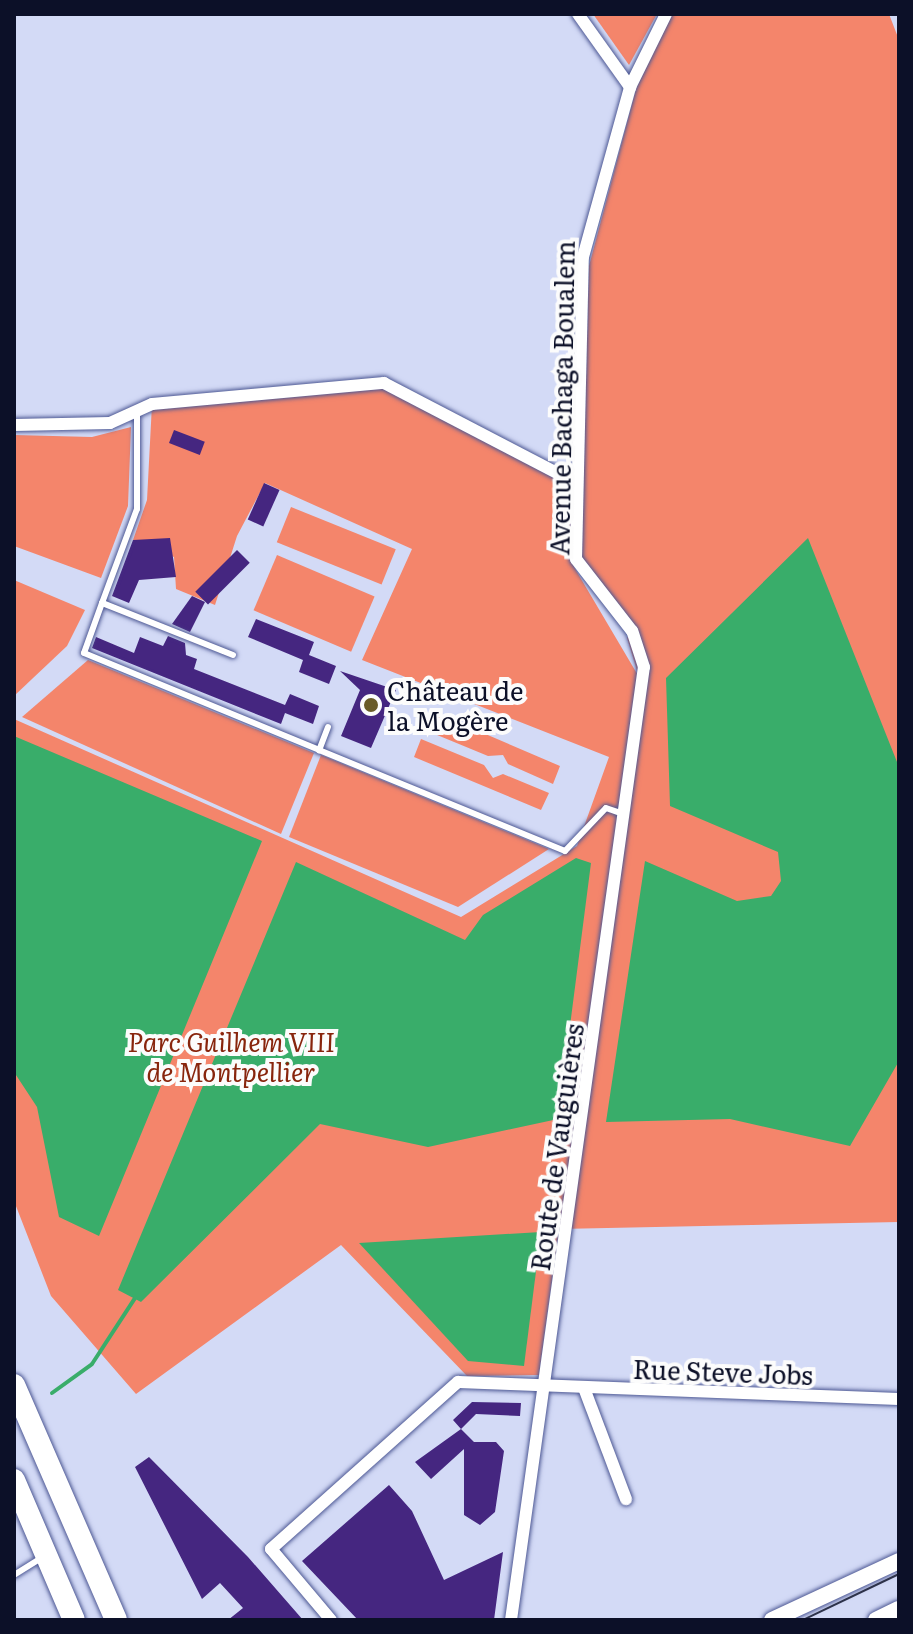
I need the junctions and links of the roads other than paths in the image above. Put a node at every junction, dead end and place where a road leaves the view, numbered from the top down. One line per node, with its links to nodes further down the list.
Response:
1 (578, 14): 3 (street)
2 (666, 14): 3 (street, Avenue Bachaga Boualem)
3 (630, 87): 6 (street, Avenue Bachaga Boualem)
4 (137, 411): 5 (street); 6 (street); 7 (lane)
5 (14, 425)
6 (576, 483): 9 (street, Avenue Bachaga Boualem)
7 (102, 603): 8 (lane); 11 (lane)
8 (233, 655)
9 (642, 679): 12 (street, Route de Vauguières)
10 (328, 727): 11 (lane)
11 (319, 750): 12 (lane)
12 (623, 814): 14 (street, Route de Vauguières)
13 (14, 1385): 24 (highway)
14 (546, 1386): 15 (street, Rue Steve Jobs); 25 (street, Rue Steve Jobs); 26 (street, Route de Vauguières)
15 (584, 1388): 16 (street, Rue Steve Jobs); 18 (street)
16 (899, 1399)
17 (14, 1480): 19 (highway)
18 (626, 1499)
19 (46, 1555): 21 (lane); 23 (highway)
20 (899, 1561): 27 (street)
21 (14, 1575)
22 (899, 1609): 28 (street)
23 (74, 1620)
24 (116, 1620)
25 (331, 1620)
26 (511, 1620)
27 (772, 1620)
28 (876, 1620)

